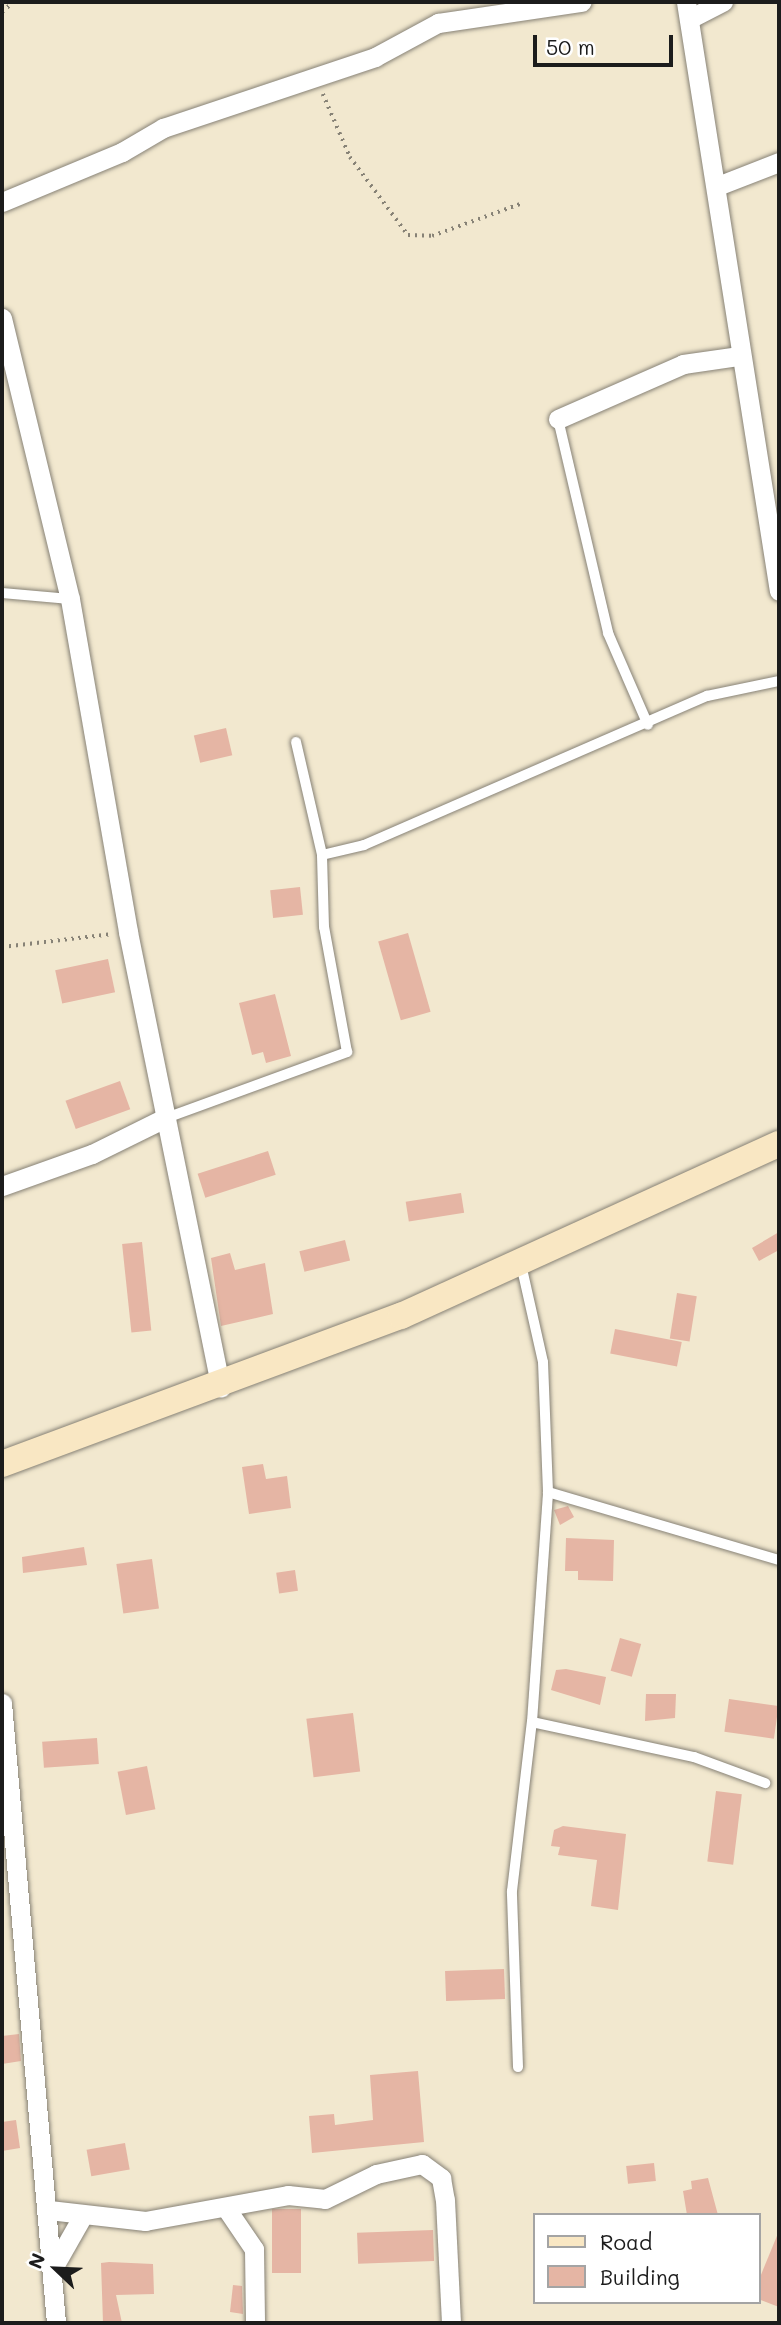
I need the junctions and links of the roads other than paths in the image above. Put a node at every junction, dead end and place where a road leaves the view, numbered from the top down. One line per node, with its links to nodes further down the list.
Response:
1 (581, 2): 6 (street)
2 (723, 2): 3 (street)
3 (689, 10): 5 (street)
4 (779, 162): 5 (street)
5 (720, 185): 8 (street)
6 (2, 202)
7 (2, 318): 12 (street)
8 (739, 356): 9 (street); 10 (street)
9 (558, 419): 14 (lane)
10 (779, 591)
11 (2, 593): 12 (lane)
12 (70, 599): 17 (street)
13 (779, 681): 14 (lane)
14 (648, 725): 16 (lane)
15 (296, 742): 16 (lane)
16 (322, 855): 17 (lane)
17 (165, 1118): 19 (street); 21 (street)
18 (773, 1151): 20 (main road)
19 (2, 1186)
20 (521, 1262): 21 (main road); 23 (lane)
21 (221, 1388): 22 (main road)
22 (2, 1464)
23 (548, 1492): 24 (lane); 26 (lane)
24 (779, 1560)
25 (2, 1703): 28 (street)
26 (533, 1722): 27 (lane); 29 (lane)
27 (765, 1783)
28 (10, 1853): 31 (street)
29 (519, 2067)
30 (226, 2208): 32 (street); 35 (street); 36 (street)
31 (49, 2210): 32 (street); 33 (street)
32 (82, 2217): 33 (street)
33 (52, 2269): 34 (street)
34 (56, 2323)
35 (255, 2323)
36 (451, 2323)

